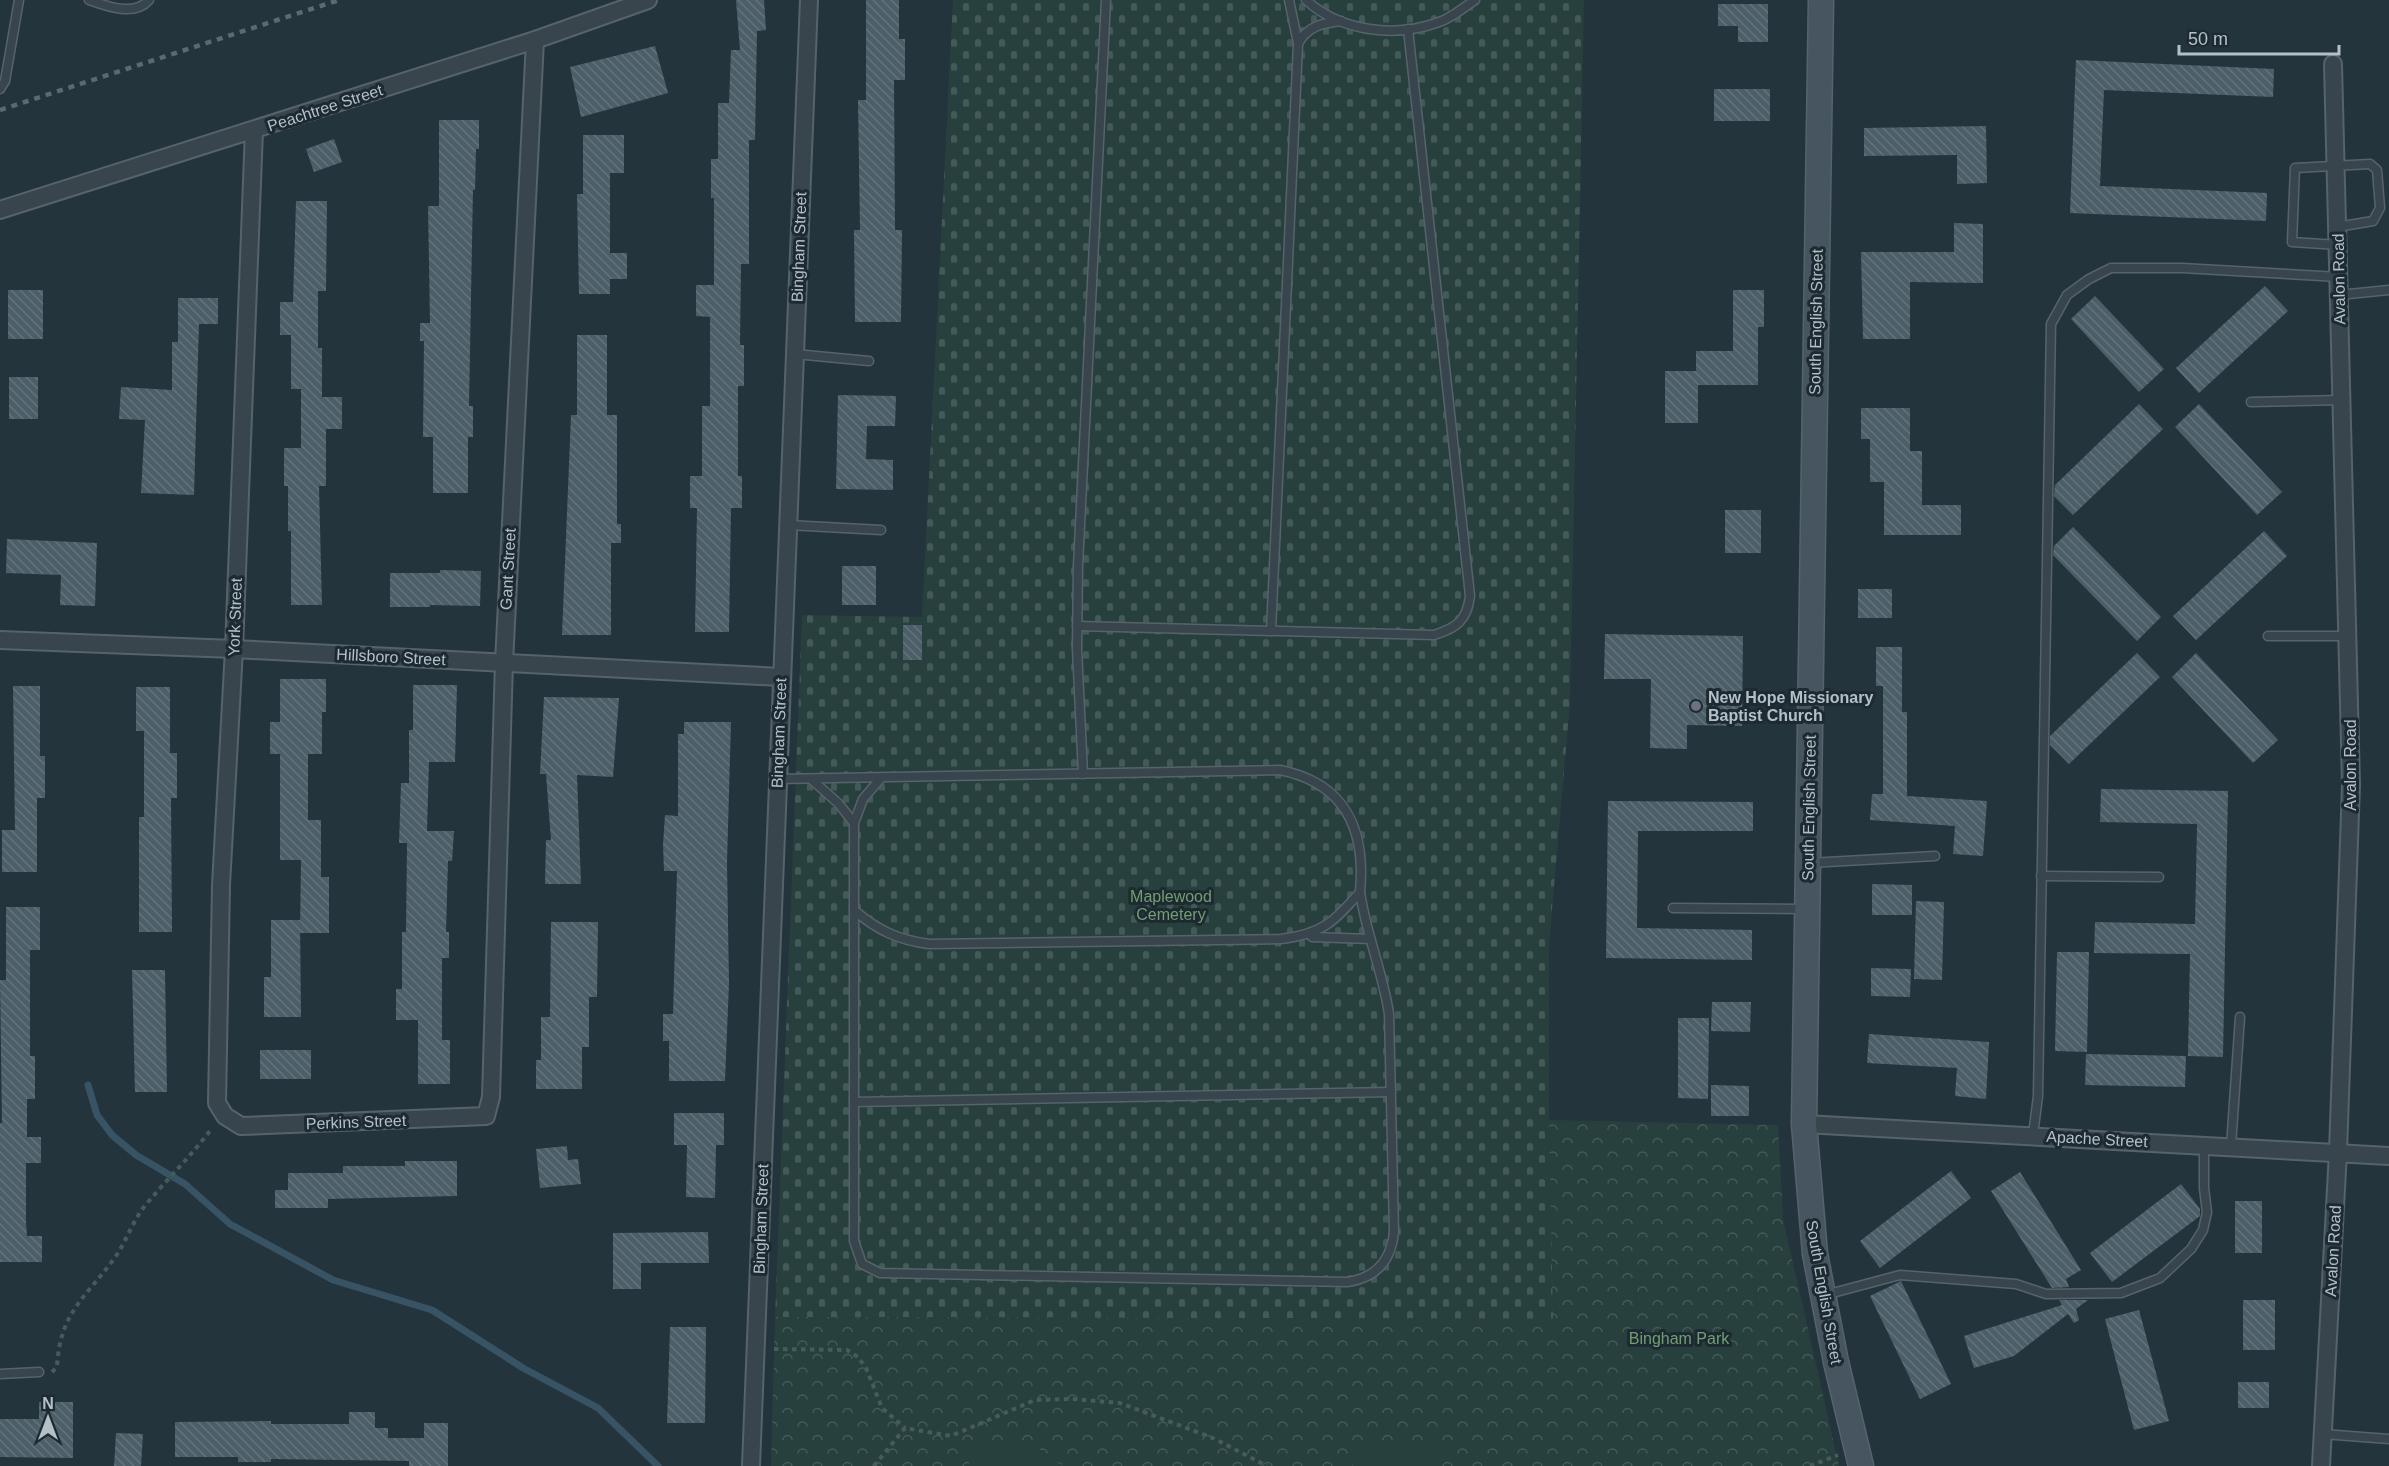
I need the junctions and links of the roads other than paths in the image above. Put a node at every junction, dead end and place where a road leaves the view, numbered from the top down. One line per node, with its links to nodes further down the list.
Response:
1 (19, 0): 16 (lane)
2 (89, 0): 3 (lane)
3 (149, 0)
4 (648, 0): 13 (street, Peachtree Street)
5 (809, 0): 25 (street, Bingham Street)
6 (1106, 0): 31 (lane)
7 (1289, 0): 14 (lane)
8 (1306, 0): 11 (lane)
9 (1475, 0): 12 (lane)
10 (1821, 0): 45 (street, South English Street)
11 (1341, 21): 12 (lane); 14 (lane)
12 (1407, 29): 32 (lane)
13 (536, 40): 17 (street, Peachtree Street); 37 (street, Gant Street)
14 (1298, 44): 32 (lane)
15 (2333, 64): 18 (street, Avalon Road)
16 (0, 89)
17 (254, 130): 19 (street, Peachtree Street); 36 (street, York Street)
18 (2336, 167): 20 (street, Avalon Road); 20 (lane); 21 (lane)
19 (0, 210)
20 (2337, 227): 21 (street, Avalon Road)
21 (2338, 245): 22 (street, Avalon Road)
22 (2339, 277): 24 (street, Avalon Road); 46 (lane)
23 (2389, 290): 24 (lane)
24 (2339, 295): 27 (street, Avalon Road)
25 (795, 354): 26 (lane); 29 (street, Bingham Street)
26 (869, 361)
27 (2342, 400): 28 (lane); 34 (street, Avalon Road)
28 (2251, 402)
29 (788, 525): 30 (lane); 38 (street, Bingham Street)
30 (881, 530)
31 (1077, 626): 32 (lane); 39 (lane)
32 (1271, 631)
33 (2268, 636): 34 (lane)
34 (2348, 636): 63 (street, Avalon Road)
35 (0, 640): 36 (street, Hillsboro Street)
36 (234, 649): 37 (street, Hillsboro Street); 58 (street, York Street)
37 (504, 663): 38 (street, Hillsboro Street); 56 (street, Gant Street)
38 (781, 677): 41 (street, Bingham Street)
39 (1083, 774): 40 (lane); 48 (lane)
40 (881, 778): 42 (lane); 43 (lane)
41 (777, 779): 42 (lane); 70 (street, Bingham Street)
42 (811, 779): 43 (lane)
43 (854, 823): 50 (lane)
44 (1935, 856): 45 (lane)
45 (1808, 863): 51 (street, South English Street)
46 (2041, 876): 47 (lane); 60 (lane)
47 (2158, 878)
48 (1360, 892): 52 (lane); 53 (lane)
49 (1673, 908): 51 (lane)
50 (854, 910): 52 (lane); 57 (lane)
51 (1808, 910): 59 (street, South English Street)
52 (1305, 936): 53 (lane)
53 (1370, 939): 55 (lane)
54 (2240, 1017): 62 (lane)
55 (1391, 1092): 57 (lane); 57 (lane)
56 (491, 1097): 58 (street, Perkins Street)
57 (854, 1102)
58 (220, 1108)
59 (1804, 1124): 60 (street, Apache Street); 65 (street, South English Street)
60 (2033, 1135): 61 (street, Apache Street)
61 (2204, 1145): 62 (street, Apache Street); 65 (lane)
62 (2231, 1146): 63 (street, Apache Street)
63 (2338, 1152): 64 (street, Apache Street); 68 (street, Avalon Road)
64 (2389, 1156)
65 (1822, 1296): 71 (street, South English Street)
66 (39, 1372): 67 (lane)
67 (0, 1374)
68 (2323, 1434): 69 (lane); 72 (street, Avalon Road)
69 (2389, 1439)
70 (751, 1466)
71 (1861, 1466)
72 (2321, 1466)

